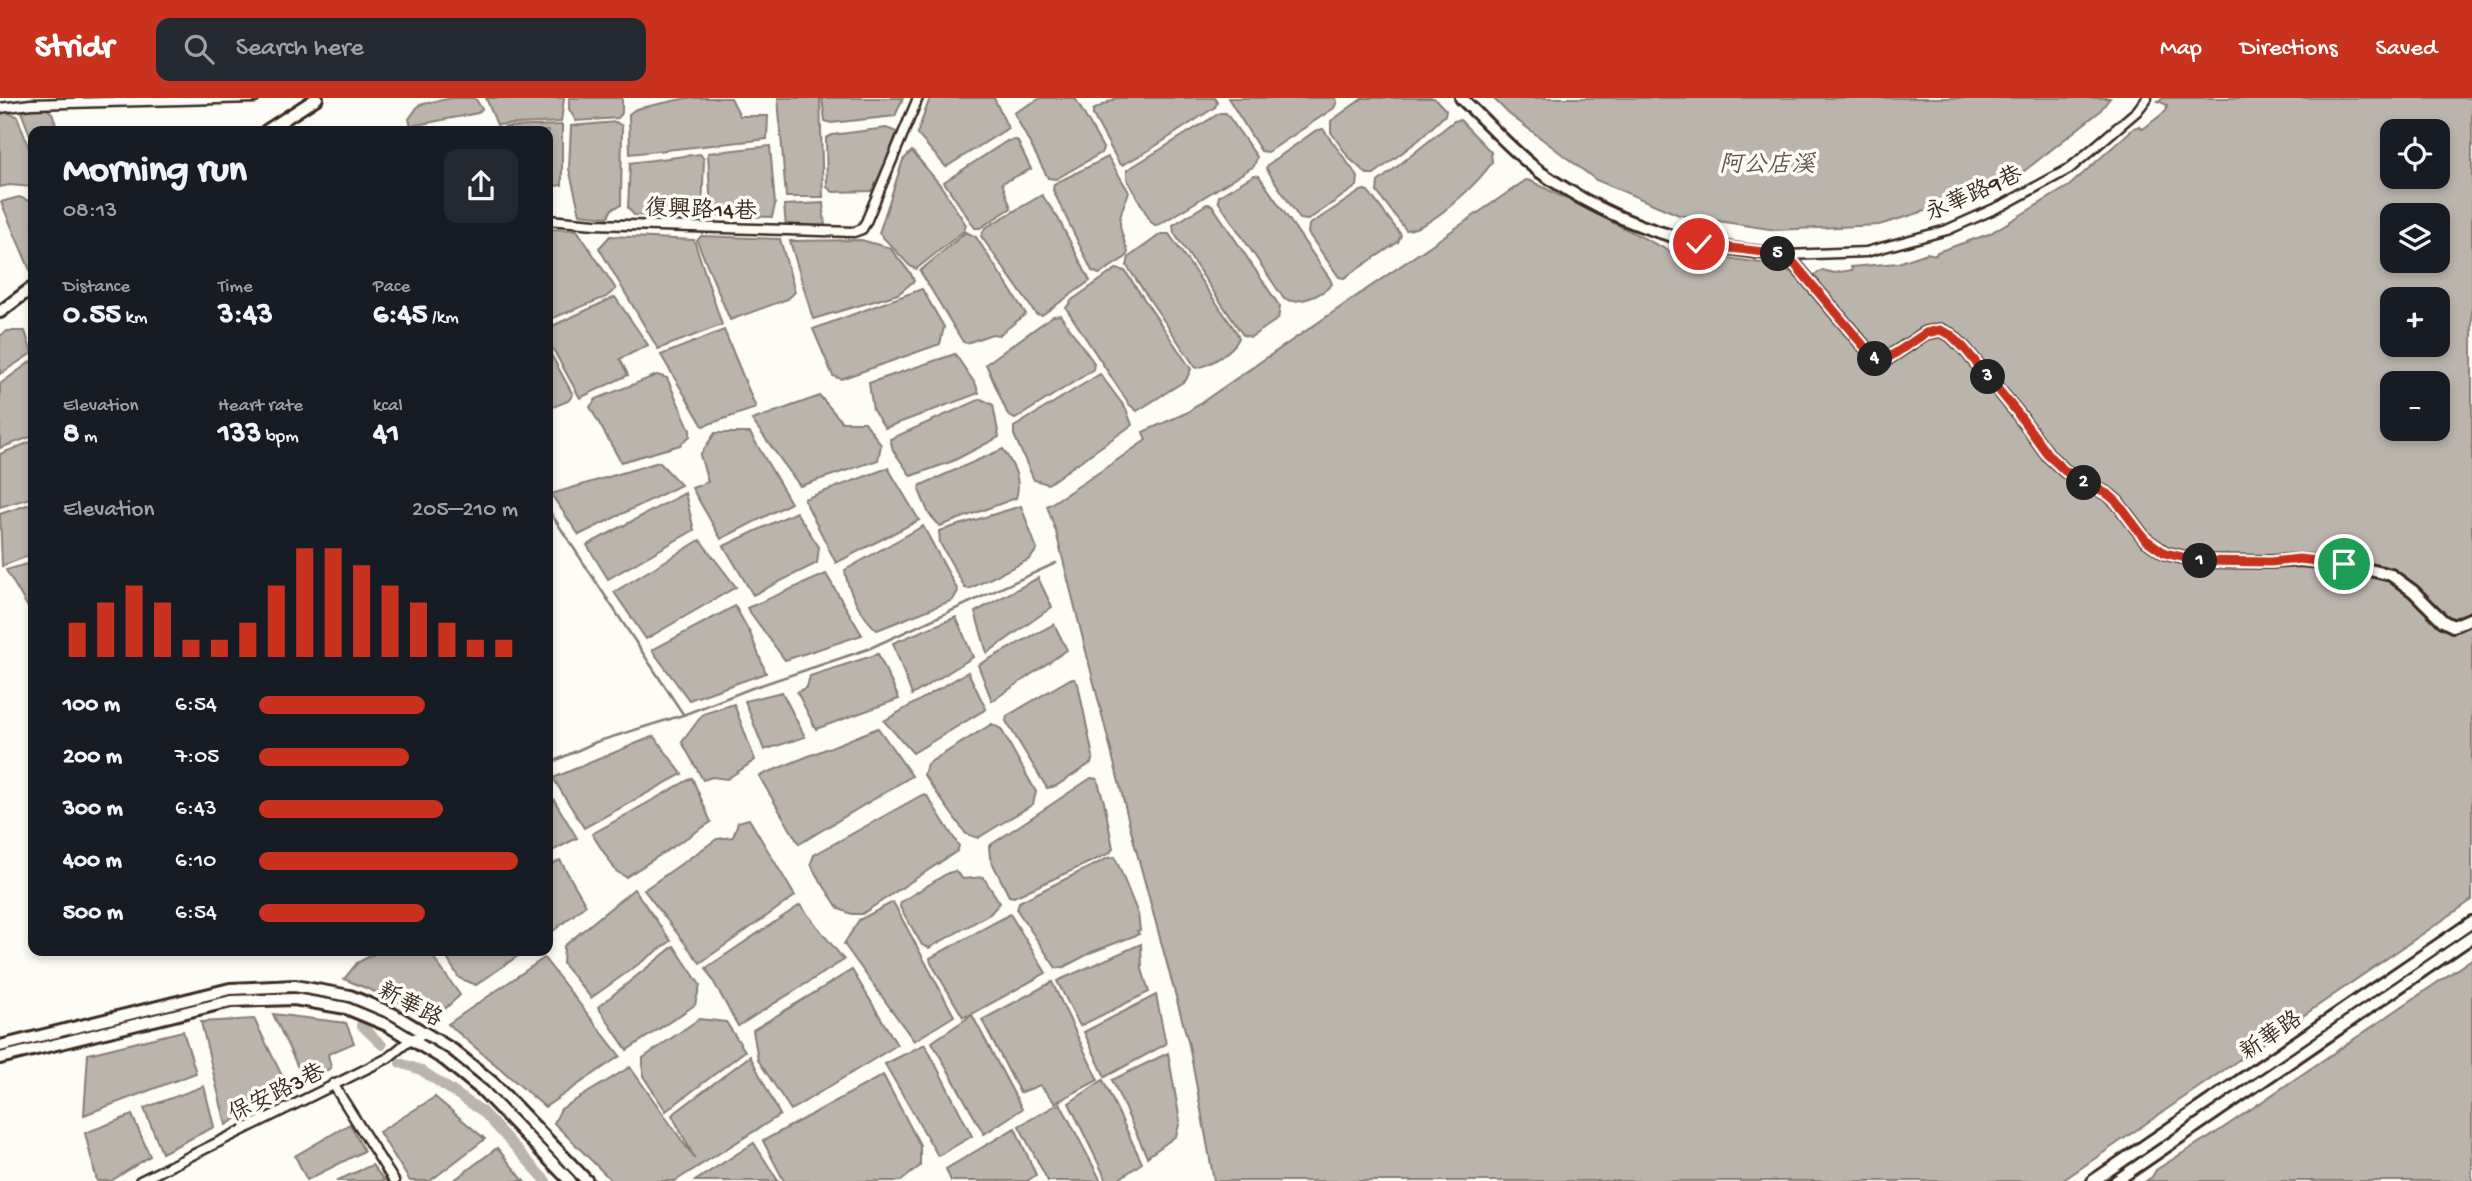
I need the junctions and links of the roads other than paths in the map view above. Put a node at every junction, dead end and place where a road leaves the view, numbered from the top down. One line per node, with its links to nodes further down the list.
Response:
1 (255, 98): 6 (street)
2 (316, 98): 7 (street)
3 (918, 98): 8 (street, 復興路14巷)
4 (1461, 98): 9 (street, 永華路9巷)
5 (2147, 98): 9 (street, 永華路9巷)
6 (0, 108)
7 (274, 126)
8 (553, 220)
9 (1787, 255): 12 (street)
10 (28, 291): 11 (street)
11 (0, 312)
12 (2472, 618)
13 (2472, 922): 24 (street, 新華路)
14 (2472, 937): 25 (street, 新華路)
15 (426, 1034): 16 (street, 保安路3巷); 17 (street, 新華路); 23 (street, 新華路)
16 (411, 1040): 18 (street, 新華路); 19 (street, 保安路3巷); 22 (street, 新華路)
17 (0, 1046)
18 (0, 1058)
19 (333, 1084): 20 (street, 保安路3巷); 21 (street)
20 (141, 1181)
21 (394, 1181)
22 (570, 1181)
23 (587, 1181)
24 (2092, 1181)
25 (2116, 1181)

